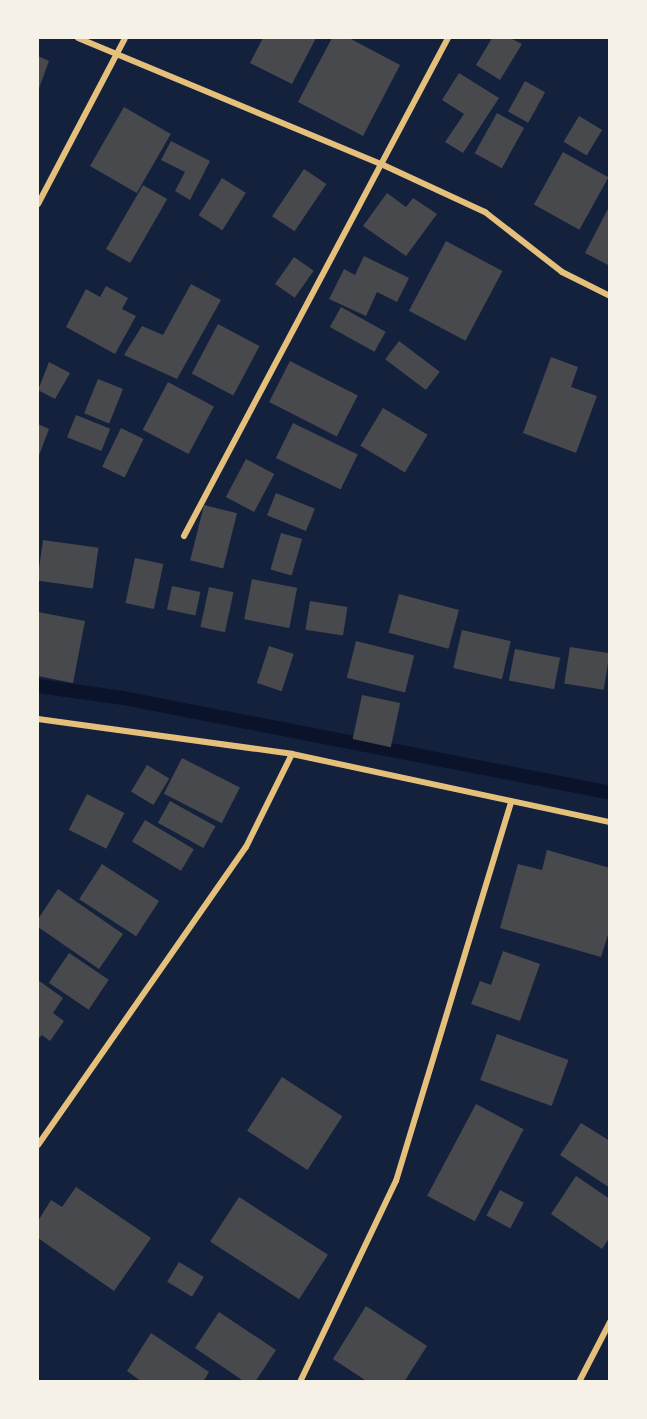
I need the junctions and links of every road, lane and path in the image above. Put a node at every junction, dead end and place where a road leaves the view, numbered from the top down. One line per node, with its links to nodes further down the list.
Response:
1 (78, 38): 4 (street)
2 (125, 38): 4 (street)
3 (448, 38): 5 (street)
4 (117, 54): 5 (street); 6 (street)
5 (381, 164): 7 (street); 8 (street)
6 (38, 204)
7 (609, 296)
8 (184, 536)
9 (38, 719): 10 (street)
10 (292, 754): 11 (street); 13 (street)
11 (511, 802): 12 (street); 15 (street)
12 (609, 822)
13 (38, 1145)
14 (609, 1322): 16 (street)
15 (300, 1382)
16 (579, 1382)

